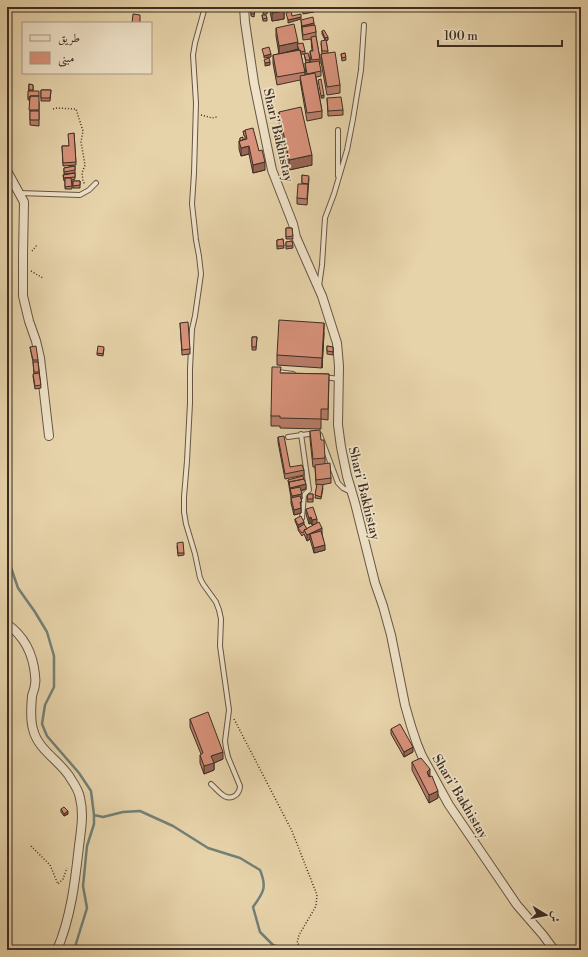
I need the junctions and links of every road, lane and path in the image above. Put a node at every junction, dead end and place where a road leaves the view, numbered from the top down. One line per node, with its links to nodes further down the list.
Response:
1 (205, 7): 5 (lane)
2 (244, 7): 15 (street, Shari' Bakhistay)
3 (364, 25): 9 (lane)
4 (53, 109): 11 (path)
5 (196, 113): 6 (path); 26 (lane)
6 (217, 117)
7 (338, 130): 9 (lane)
8 (7, 171): 12 (street)
9 (337, 182): 15 (lane)
10 (96, 183): 11 (lane)
11 (89, 190): 12 (lane)
12 (19, 193): 13 (street)
13 (23, 266): 14 (path); 21 (street)
14 (43, 278)
15 (318, 288): 19 (street, Shari' Bakhistay)
16 (278, 372): 17 (lane)
17 (301, 375)
18 (316, 376): 19 (lane)
19 (339, 379): 23 (street, Shari' Bakhistay)
20 (301, 434): 22 (lane); 23 (lane); 24 (lane)
21 (49, 436)
22 (288, 437)
23 (352, 492): 32 (street, Shari' Bakhistay)
24 (302, 518)
25 (7, 624): 30 (street)
26 (229, 710): 27 (lane); 31 (path)
27 (211, 784)
28 (31, 846): 29 (path)
29 (68, 867)
30 (57, 950)
31 (304, 950)
32 (554, 950)

